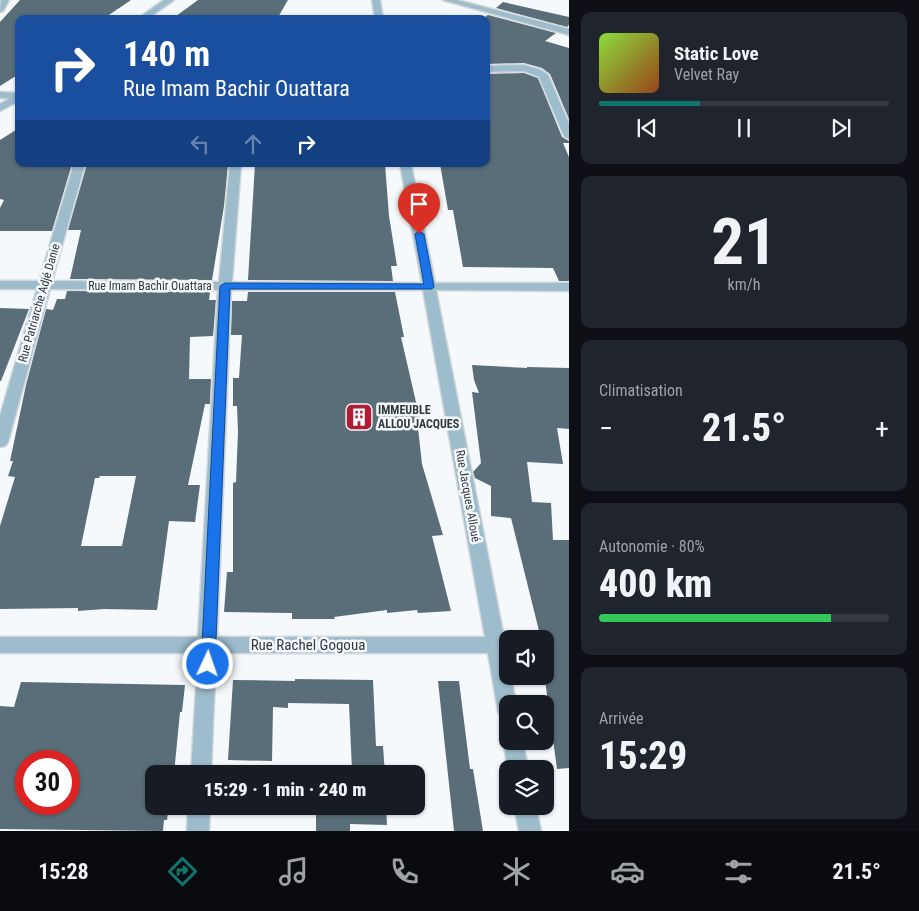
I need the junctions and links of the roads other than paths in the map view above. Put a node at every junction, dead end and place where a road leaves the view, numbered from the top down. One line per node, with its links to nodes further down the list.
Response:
1 (5, 0): 5 (street)
2 (170, 0): 6 (street)
3 (376, 0): 7 (street)
4 (447, 0): 8 (street)
5 (0, 9)
6 (147, 15)
7 (378, 15)
8 (569, 32)
9 (490, 69): 14 (street)
10 (0, 95): 11 (street)
11 (15, 96)
12 (15, 99): 13 (street)
13 (0, 108)
14 (569, 136)
15 (78, 167): 19 (street, Rue Patriarche Adjé Danie)
16 (236, 167): 20 (street)
17 (407, 167): 21 (street, Rue Jacques Alloué)
18 (0, 285): 19 (street, Rue Imam Bachir Ouattara)
19 (44, 286): 20 (street, Rue Imam Bachir Ouattara); 23 (street, Rue Patriarche Adjé Danie)
20 (225, 286): 21 (street, Rue Imam Bachir Ouattara); 25 (street)
21 (429, 287): 22 (street, Rue Imam Bachir Ouattara); 26 (street, Rue Jacques Alloué)
22 (569, 287)
23 (0, 442)
24 (0, 645): 25 (street, Rue Rachel Gogoua)
25 (209, 645): 26 (street, Rue Rachel Gogoua); 28 (street)
26 (495, 645): 27 (street, Rue Jacques Alloué)
27 (505, 695)
28 (202, 765)
29 (199, 815): 31 (street)
30 (527, 815): 32 (street)
31 (198, 831)
32 (530, 831)

